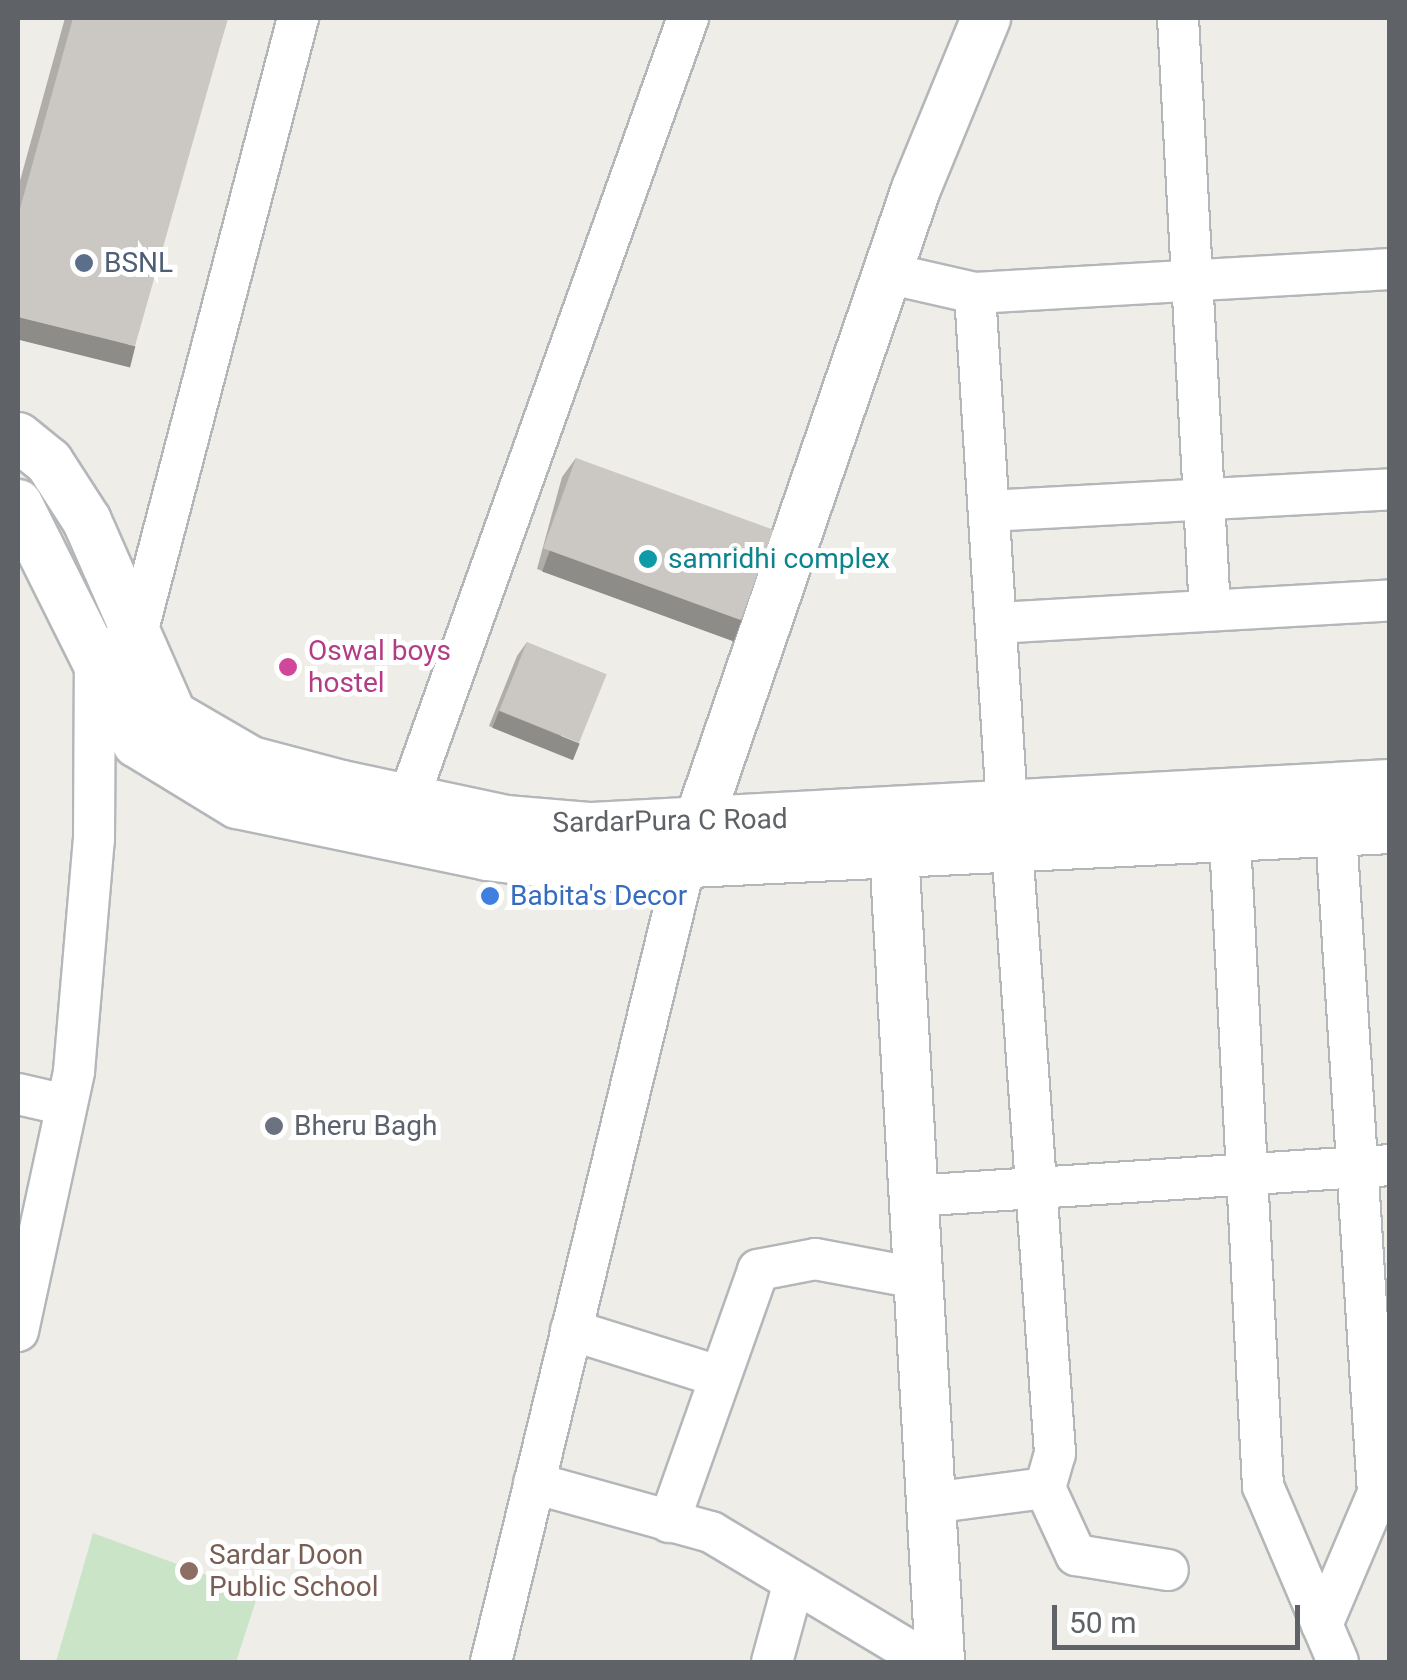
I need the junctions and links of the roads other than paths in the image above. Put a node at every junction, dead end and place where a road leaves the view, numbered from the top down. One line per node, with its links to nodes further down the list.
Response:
1 (298, 18): 17 (street)
2 (688, 18): 19 (street)
3 (986, 18): 6 (street)
4 (1178, 18): 7 (street)
5 (1390, 269): 7 (street)
6 (886, 273): 8 (street); 24 (street)
7 (1190, 281): 8 (street); 11 (street)
8 (975, 293): 13 (street)
9 (18, 437): 17 (street, SardarPura C Road)
10 (1390, 489): 11 (street)
11 (1203, 499): 13 (street); 15 (street)
12 (18, 504): 17 (street, SardarPura C Road)
13 (990, 511): 16 (street)
14 (1390, 600): 15 (street)
15 (1210, 610): 16 (street)
16 (997, 623): 20 (street)
17 (115, 646): 19 (street, SardarPura C Road); 24 (street, SardarPura C Road); 27 (street)
18 (1390, 784): 20 (street, SardarPura C Road)
19 (408, 800): 24 (street, SardarPura C Road)
20 (1010, 826): 23 (street, SardarPura C Road); 24 (street, SardarPura C Road); 25 (street, SardarPura C Road); 30 (street)
21 (1390, 828): 22 (street, SardarPura C Road)
22 (1336, 832): 23 (street, SardarPura C Road); 28 (street)
23 (1230, 840): 29 (street)
24 (689, 846): 25 (street, SardarPura C Road); 33 (street)
25 (894, 851): 31 (street)
26 (18, 1094): 27 (street)
27 (66, 1104): 34 (street)
28 (1372, 1167): 29 (street); 42 (street)
29 (1254, 1174): 30 (street); 42 (street)
30 (1042, 1188): 31 (street); 37 (street)
31 (912, 1196): 32 (street)
32 (917, 1278): 35 (street); 38 (street)
33 (571, 1330): 35 (street); 36 (street)
34 (18, 1331)
35 (715, 1375): 39 (street)
36 (534, 1483): 39 (street); 43 (street)
37 (1045, 1488): 38 (street); 40 (street)
38 (931, 1503): 46 (street)
39 (669, 1522): 41 (street)
40 (1168, 1570)
41 (794, 1585): 44 (street); 45 (street)
42 (1331, 1652)
43 (492, 1662)
44 (772, 1662)
45 (928, 1662)
46 (940, 1662)

